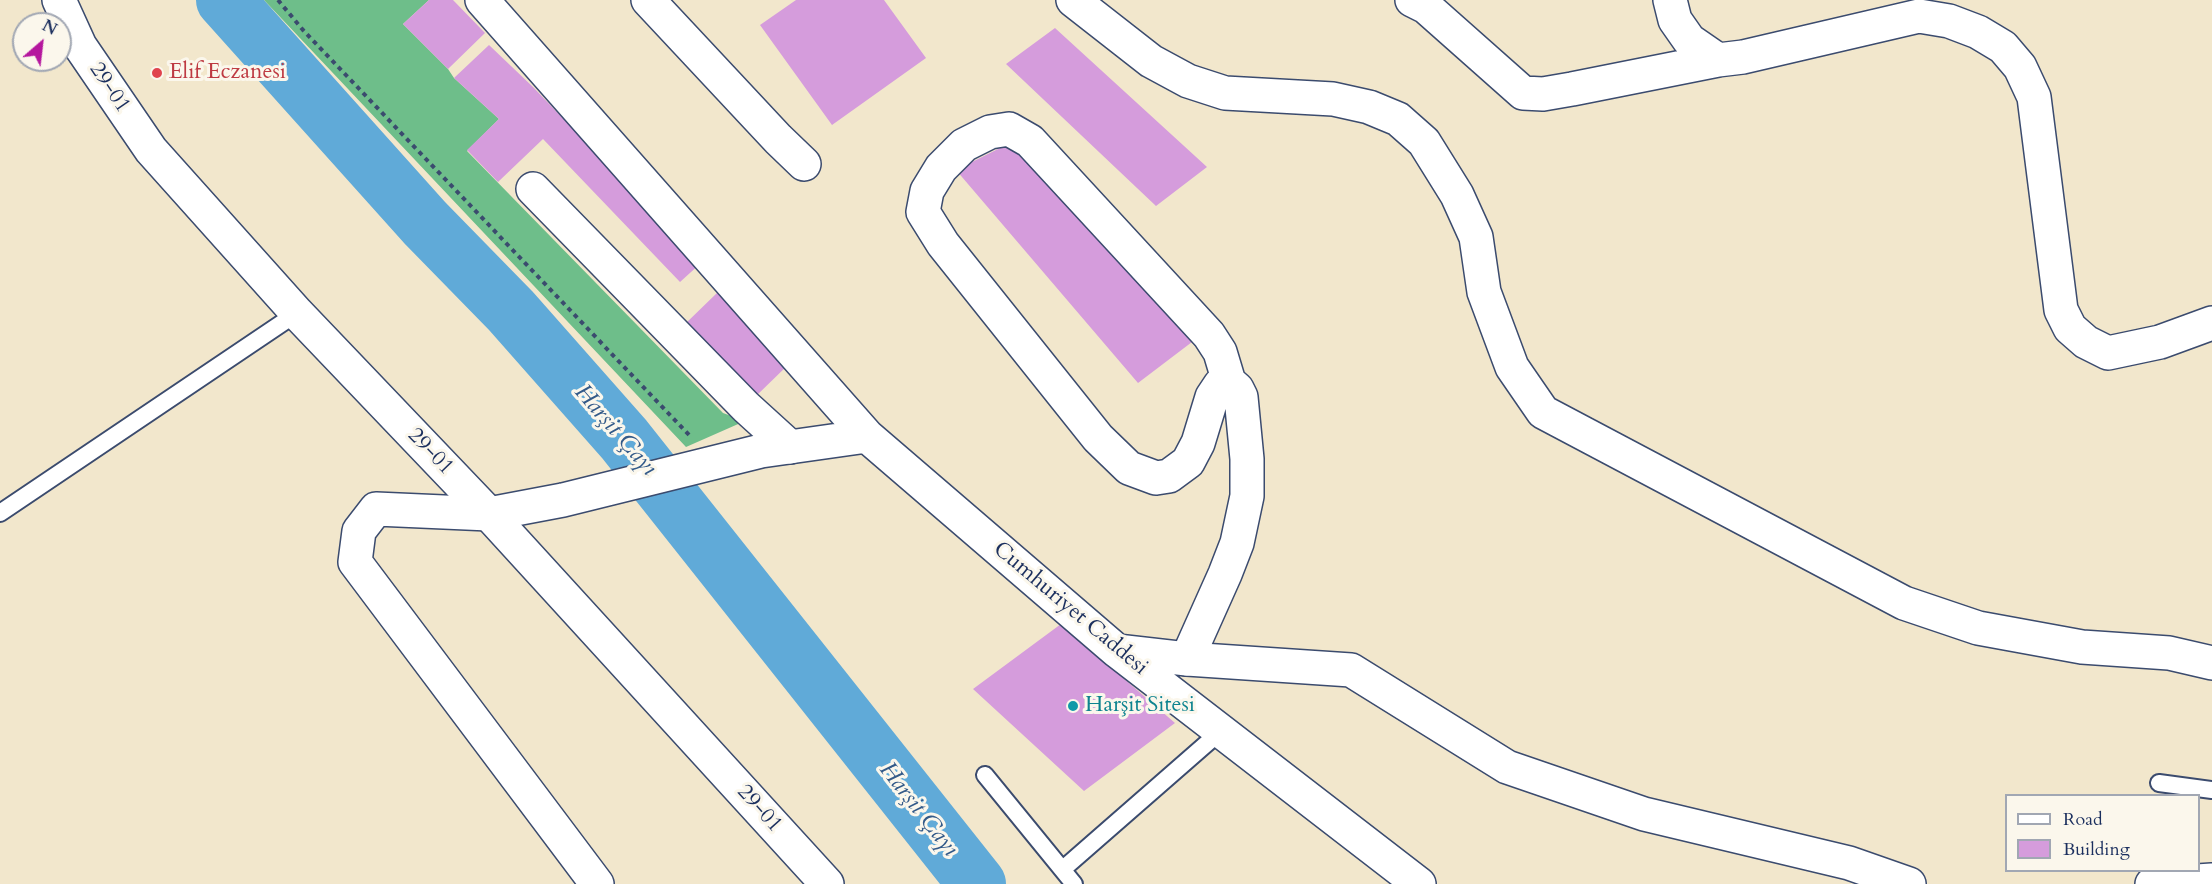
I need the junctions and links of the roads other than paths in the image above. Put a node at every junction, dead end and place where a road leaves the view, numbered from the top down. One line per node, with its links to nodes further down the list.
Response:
1 (60, 0): 10 (street, 29-01 / 29-01)
2 (482, 0): 13 (street, Cumhuriyet Caddesi)
3 (648, 0): 8 (street)
4 (1073, 0): 19 (street)
5 (1412, 0): 7 (street)
6 (1670, 0): 7 (street)
7 (1718, 60): 11 (street)
8 (804, 164)
9 (533, 189): 14 (street)
10 (297, 313): 15 (lane); 16 (street, 29-01 / 29-01)
11 (2212, 323)
12 (1229, 382): 12 (street); 18 (street)
13 (867, 436): 14 (street); 17 (street, Cumhuriyet Caddesi)
14 (776, 449): 16 (street)
15 (0, 513)
16 (489, 514): 26 (street); 27 (street, 29-01 / 29-01)
17 (1117, 651): 18 (street); 20 (street, Cumhuriyet Caddesi)
18 (1187, 659): 30 (street)
19 (2212, 663)
20 (1221, 731): 24 (lane); 29 (street, Cumhuriyet Caddesi)
21 (985, 775): 24 (lane)
22 (2158, 783): 23 (lane)
23 (2212, 790)
24 (1063, 869): 28 (lane)
25 (2212, 880): 31 (street)
26 (597, 884)
27 (827, 884)
28 (1074, 884)
29 (1419, 884)
30 (1909, 884)
31 (2152, 884)

